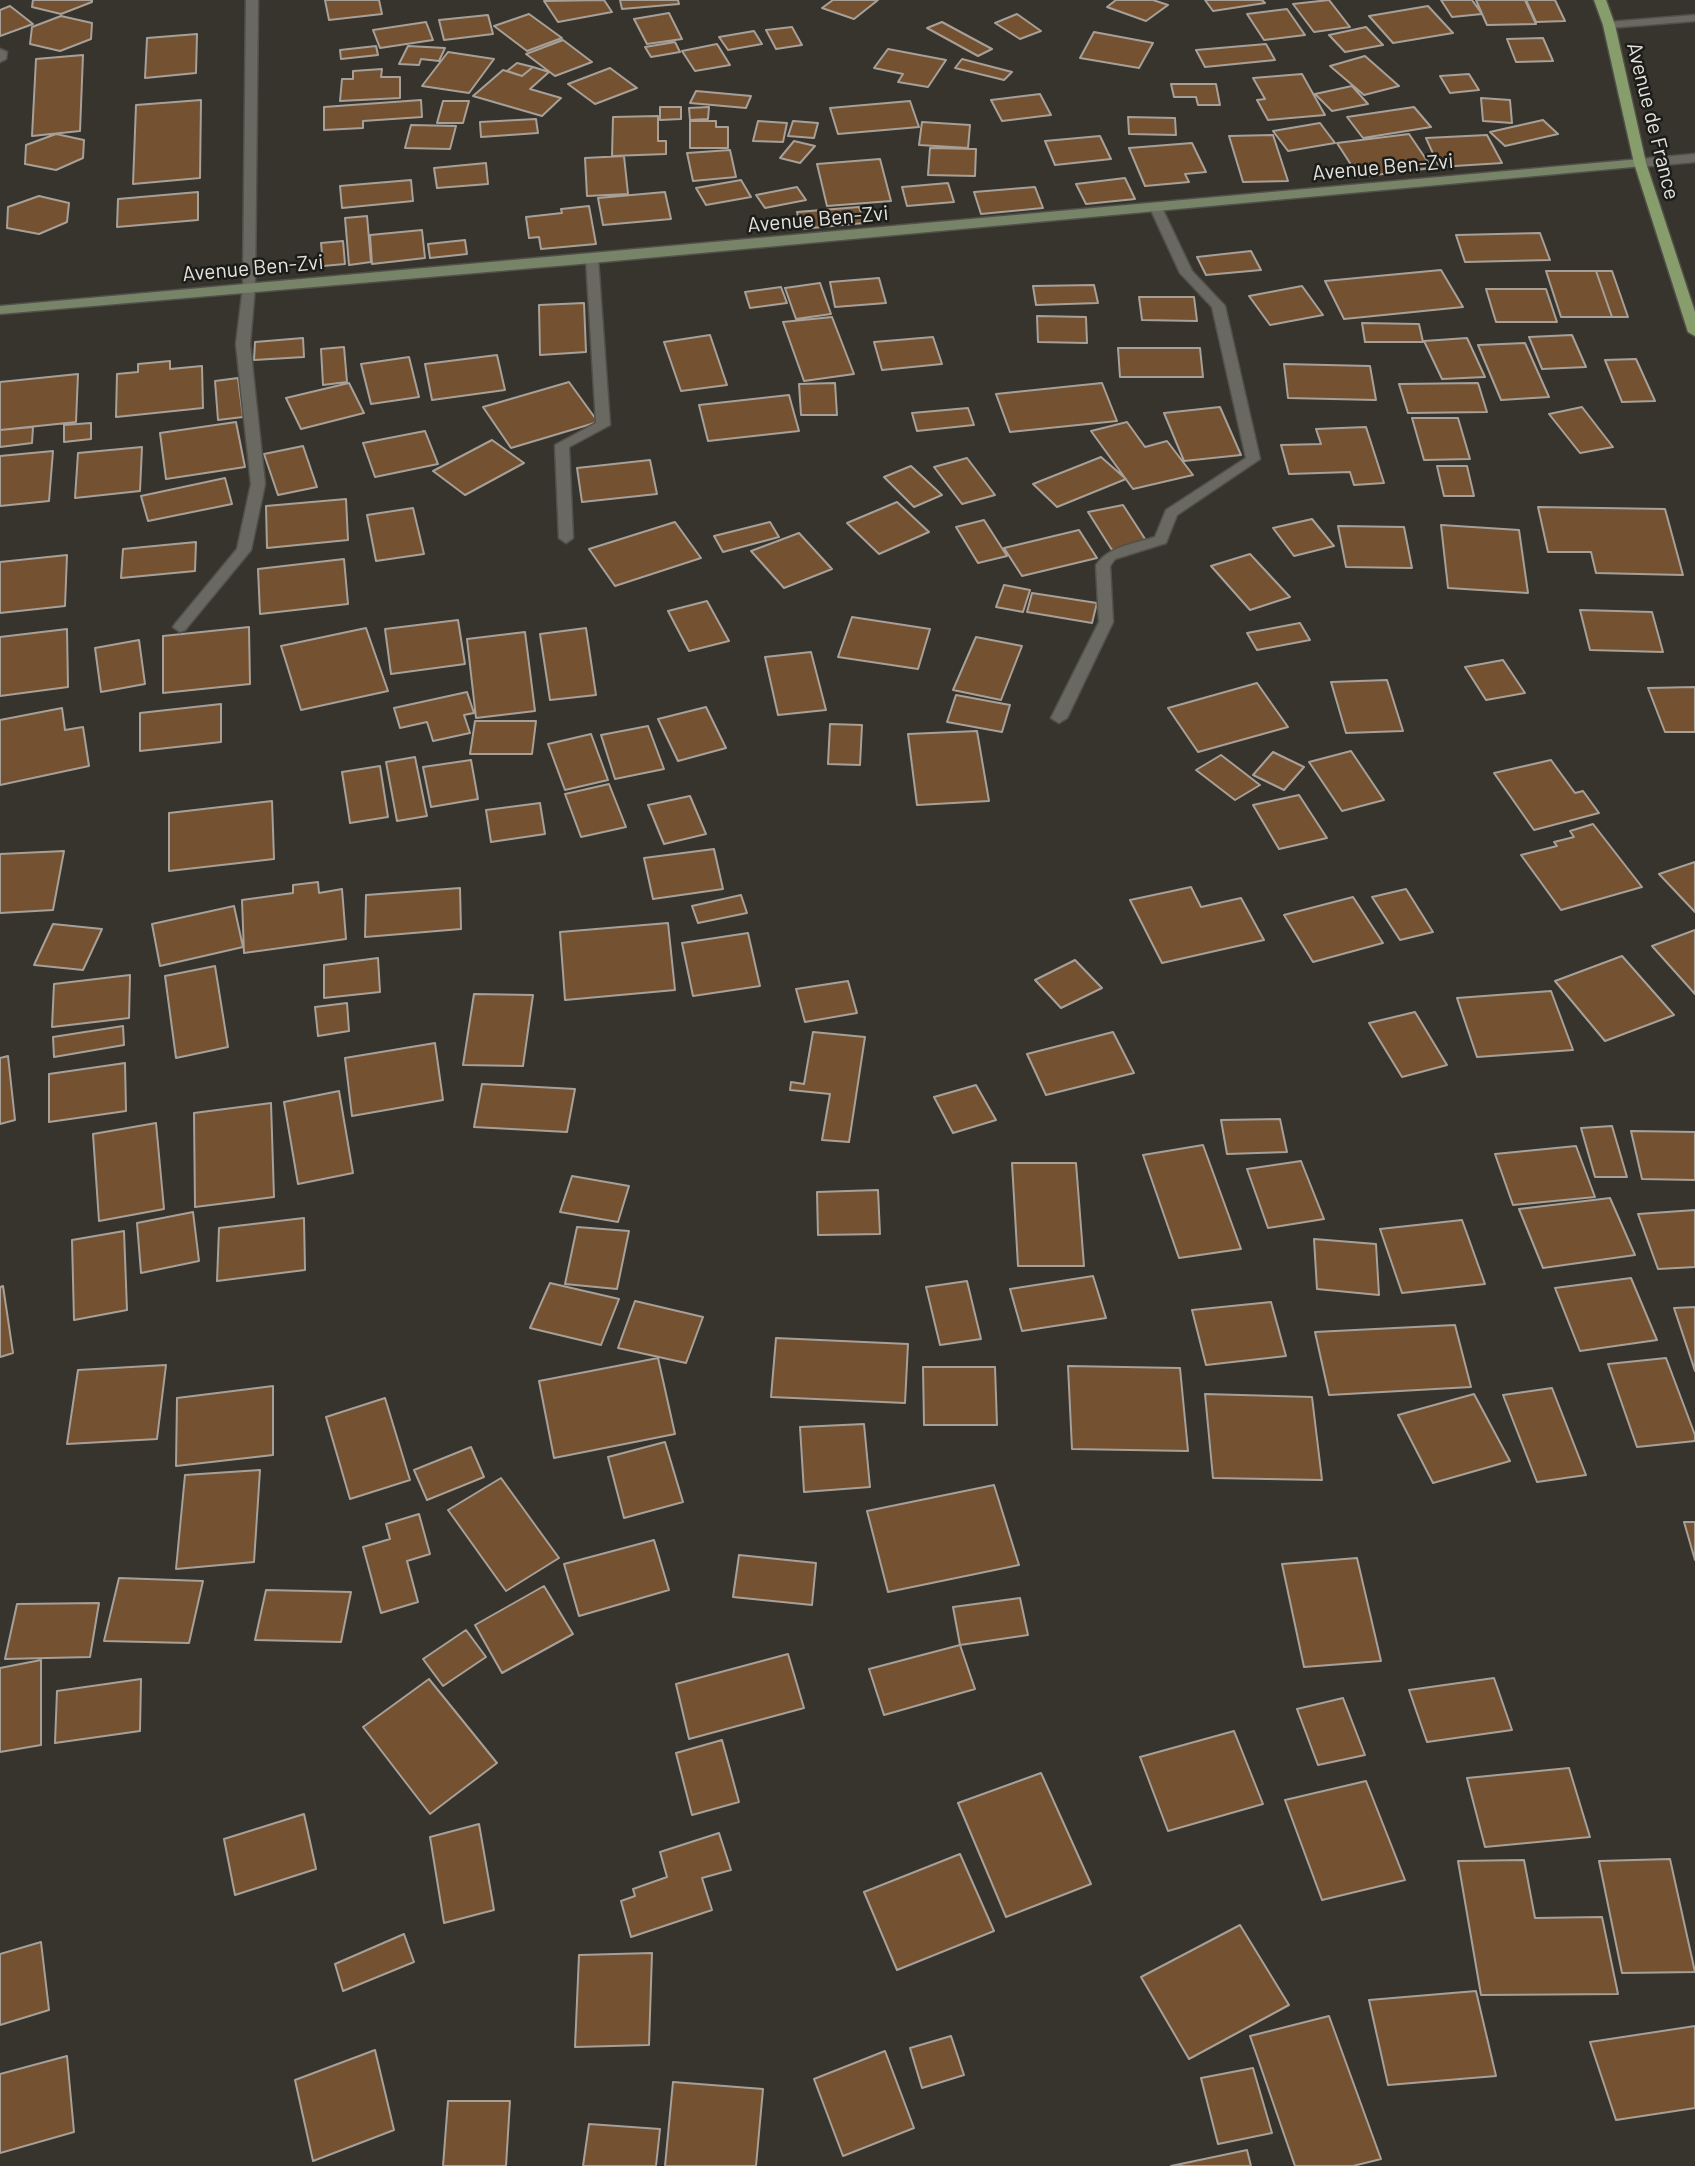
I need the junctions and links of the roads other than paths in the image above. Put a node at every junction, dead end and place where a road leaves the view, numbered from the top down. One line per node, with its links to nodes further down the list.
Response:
1 (252, 0): 11 (street)
2 (1600, 0): 4 (main road, Avenue de France)
3 (1695, 18): 4 (street)
4 (1609, 25): 8 (main road, Avenue de France)
5 (1, 52): 6 (street)
6 (0, 59)
7 (1695, 158): 8 (street)
8 (1640, 163): 9 (street, Avenue Ben-Zvi); 13 (main road, Avenue de France)
9 (1156, 208): 10 (street, Avenue Ben-Zvi); 16 (street)
10 (592, 259): 11 (street, Avenue Ben-Zvi); 14 (street)
11 (249, 287): 12 (street, Avenue Ben-Zvi); 15 (street)
12 (0, 310)
13 (1695, 332)
14 (566, 538)
15 (180, 627)
16 (1059, 718)

